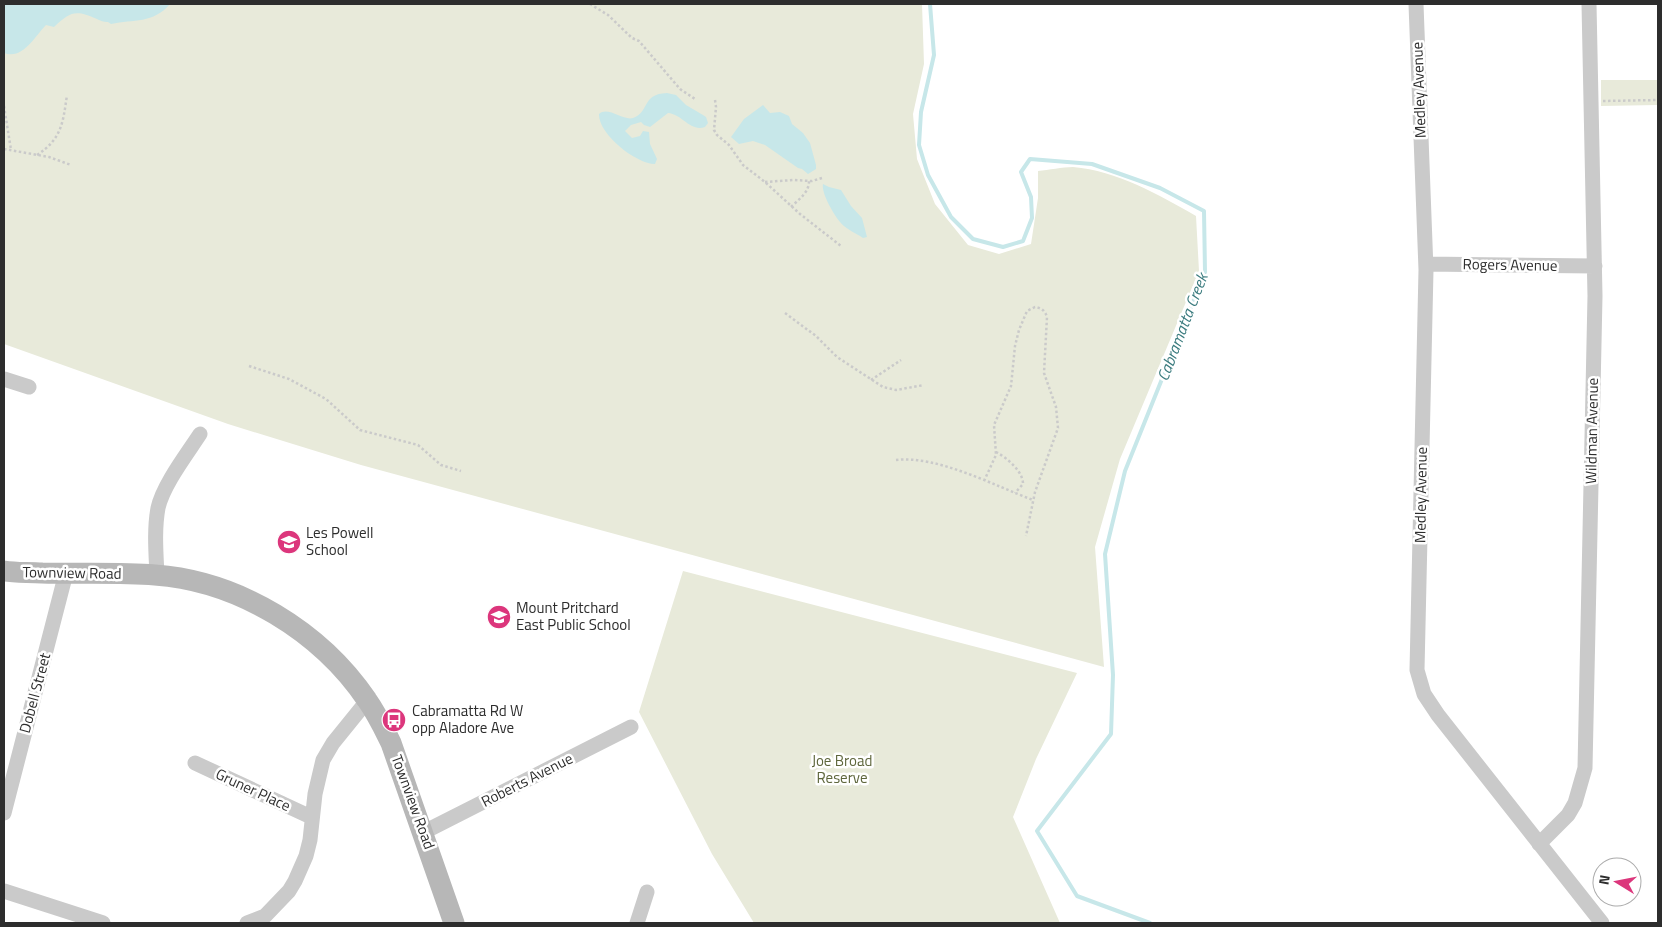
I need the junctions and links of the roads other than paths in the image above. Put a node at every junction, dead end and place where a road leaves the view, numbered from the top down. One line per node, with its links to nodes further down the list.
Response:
1 (1416, 4): 3 (street, Medley Avenue)
2 (1589, 4): 4 (street, Wildman Avenue)
3 (1426, 264): 4 (street, Rogers Avenue); 17 (street, Medley Avenue)
4 (1595, 266): 17 (street, Wildman Avenue)
5 (4, 379): 6 (street)
6 (28, 387)
7 (200, 434): 10 (street)
8 (4, 571): 9 (street, Townview Road)
9 (66, 573): 10 (street, Townview Road); 14 (street, Dobell Street)
10 (157, 575): 11 (street, Townview Road)
11 (367, 700): 15 (street); 16 (street, Townview Road)
12 (631, 726): 16 (street, Roberts Avenue)
13 (195, 763): 15 (street, Gruner Place)
14 (4, 814)
15 (311, 817): 20 (street)
16 (424, 832): 23 (street, Townview Road)
17 (1539, 844): 25 (street, Medley Avenue)
18 (4, 891): 21 (street)
19 (647, 892): 24 (street)
20 (267, 920): 22 (street)
21 (103, 923)
22 (247, 923)
23 (454, 923)
24 (637, 923)
25 (1602, 923)

